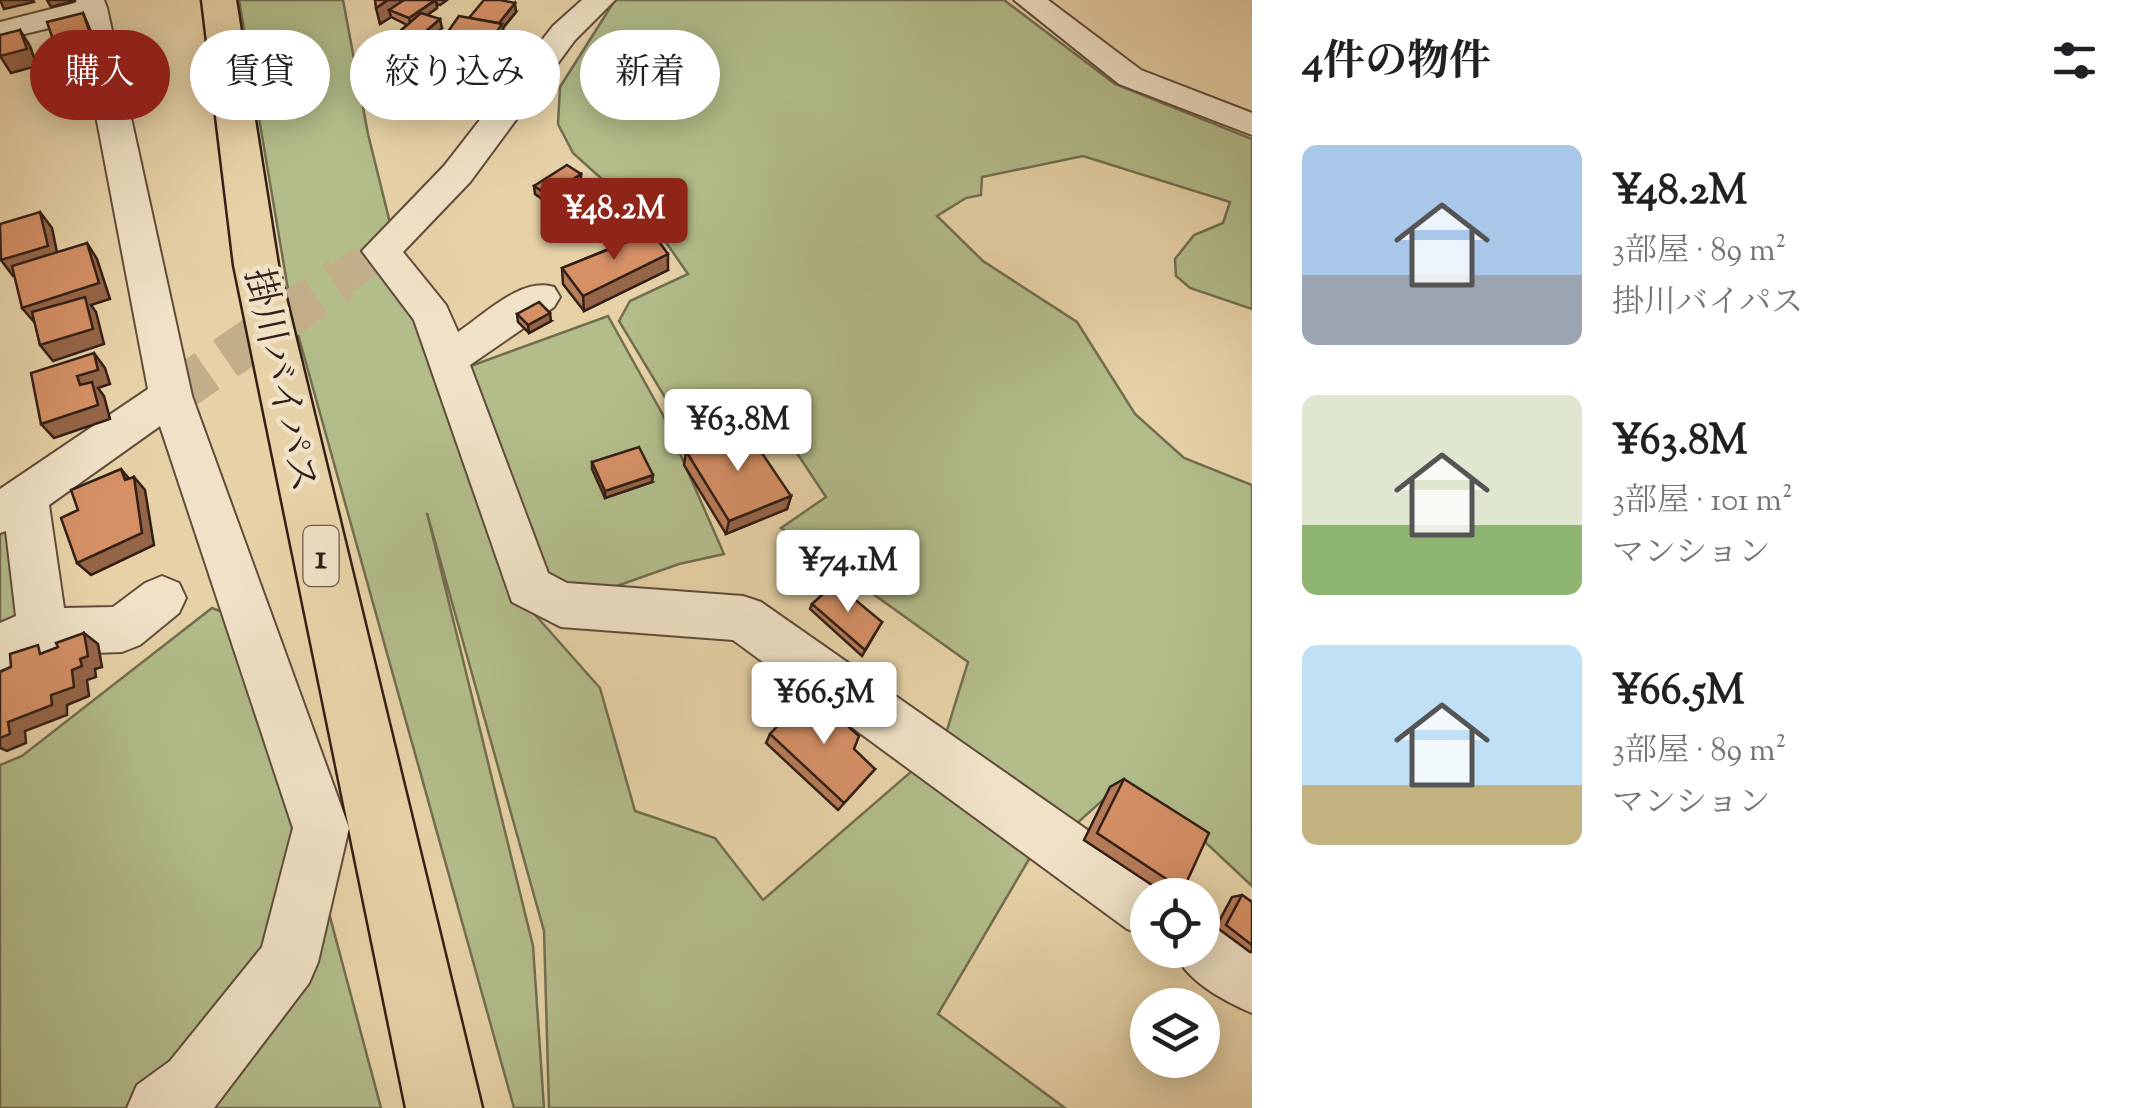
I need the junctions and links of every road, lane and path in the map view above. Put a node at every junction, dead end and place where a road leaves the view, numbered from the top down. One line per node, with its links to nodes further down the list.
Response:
1 (219, 0): 17 (highway, 掛川バイパス / 1)
2 (1030, 0): 6 (street)
3 (91, 4): 5 (street); 9 (street)
4 (582, 4): 8 (street)
5 (0, 31)
6 (1252, 124)
7 (540, 297): 8 (street)
8 (448, 359): 13 (street)
9 (172, 396): 10 (street); 16 (street)
10 (13, 505): 12 (street)
11 (162, 598): 12 (street)
12 (17, 640)
13 (1130, 895)
14 (1220, 960): 15 (street)
15 (1252, 982)
16 (160, 1108)
17 (444, 1108)

